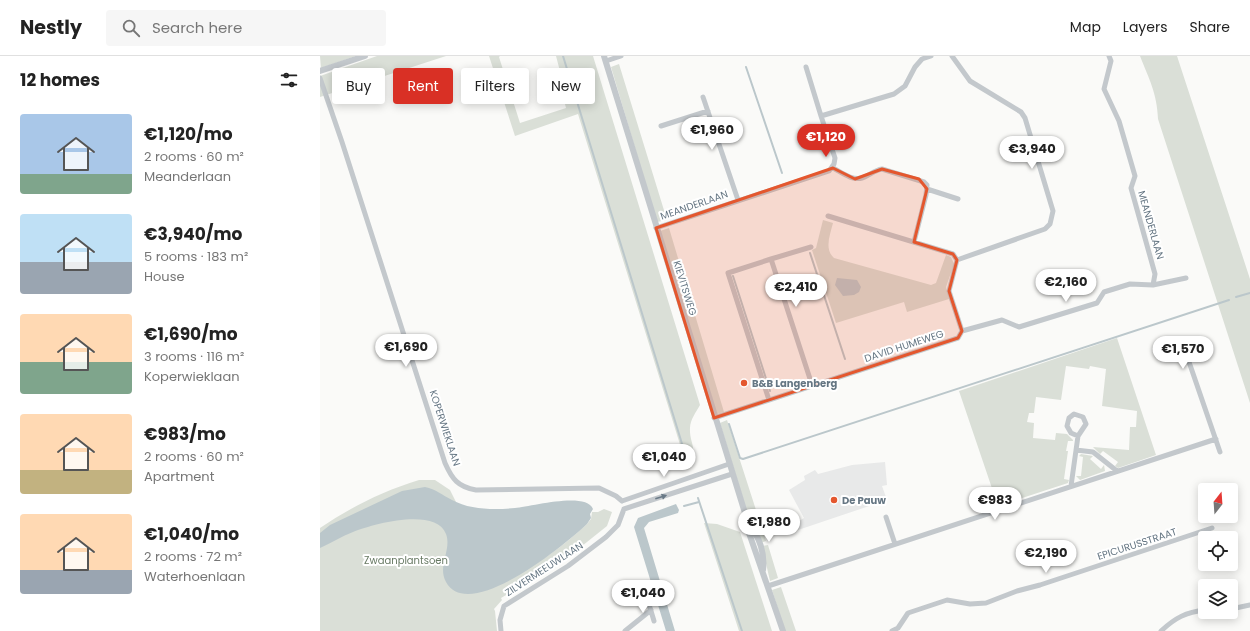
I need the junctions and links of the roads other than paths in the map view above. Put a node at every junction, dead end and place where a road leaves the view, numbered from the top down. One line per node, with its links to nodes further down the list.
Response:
1 (365, 56): 8 (street)
2 (621, 56): 6 (street)
3 (929, 56): 12 (street)
4 (952, 56): 23 (street)
5 (1109, 56): 25 (street, MEANDERLAAN)
6 (605, 58): 19 (street, KIEVITSWEG)
7 (806, 67): 12 (street)
8 (320, 71)
9 (320, 78): 39 (street, KOPERWIEKLAAN)
10 (703, 97): 11 (street, MEANDERLAAN)
11 (708, 111): 13 (street); 17 (street, MEANDERLAAN)
12 (821, 116): 14 (street)
13 (661, 126)
14 (833, 168): 15 (street); 17 (street, MEANDERLAAN)
15 (927, 189): 16 (street); 20 (street)
16 (958, 199)
17 (738, 200): 19 (street, MEANDERLAAN)
18 (828, 216): 20 (street)
19 (656, 228): 30 (street, KIEVITSWEG)
20 (914, 242): 23 (street)
21 (811, 247): 22 (street)
22 (771, 259): 28 (street); 29 (street)
23 (956, 260): 26 (street)
24 (1186, 278): 25 (street, DAVID HUMEWEG)
25 (1153, 285): 26 (street, DAVID HUMEWEG)
26 (962, 331): 28 (street, DAVID HUMEWEG)
27 (1188, 359): 32 (street)
28 (812, 385): 29 (street, DAVID HUMEWEG)
29 (769, 400): 30 (street, DAVID HUMEWEG)
30 (714, 418): 35 (street, KIEVITSWEG)
31 (1078, 436): 33 (street)
32 (1216, 439): 34 (street); 36 (street)
33 (1076, 450): 36 (street); 38 (street)
34 (1220, 452)
35 (729, 464): 37 (street, KIEVITSWEG); 39 (street)
36 (1117, 471): 38 (street)
37 (732, 474): 40 (street, one-way to 37); 44 (street, KIEVITSWEG)
38 (1072, 486): 43 (street)
39 (622, 501): 40 (street)
40 (624, 509): 51 (street, ZILVERMEEUWLAAN)
41 (886, 517): 43 (street)
42 (1212, 528): 54 (street, EPICURUSSTRAAT)
43 (895, 544): 44 (street)
44 (768, 586): 53 (street, KIEVITSWEG)
45 (648, 601): 48 (street)
46 (1250, 605): 47 (street)
47 (1238, 608)
48 (650, 610): 50 (street); 52 (street)
49 (1198, 611): 55 (street)
50 (654, 621)
51 (501, 631)
52 (626, 631)
53 (783, 631)
54 (892, 631)
55 (1160, 631)

